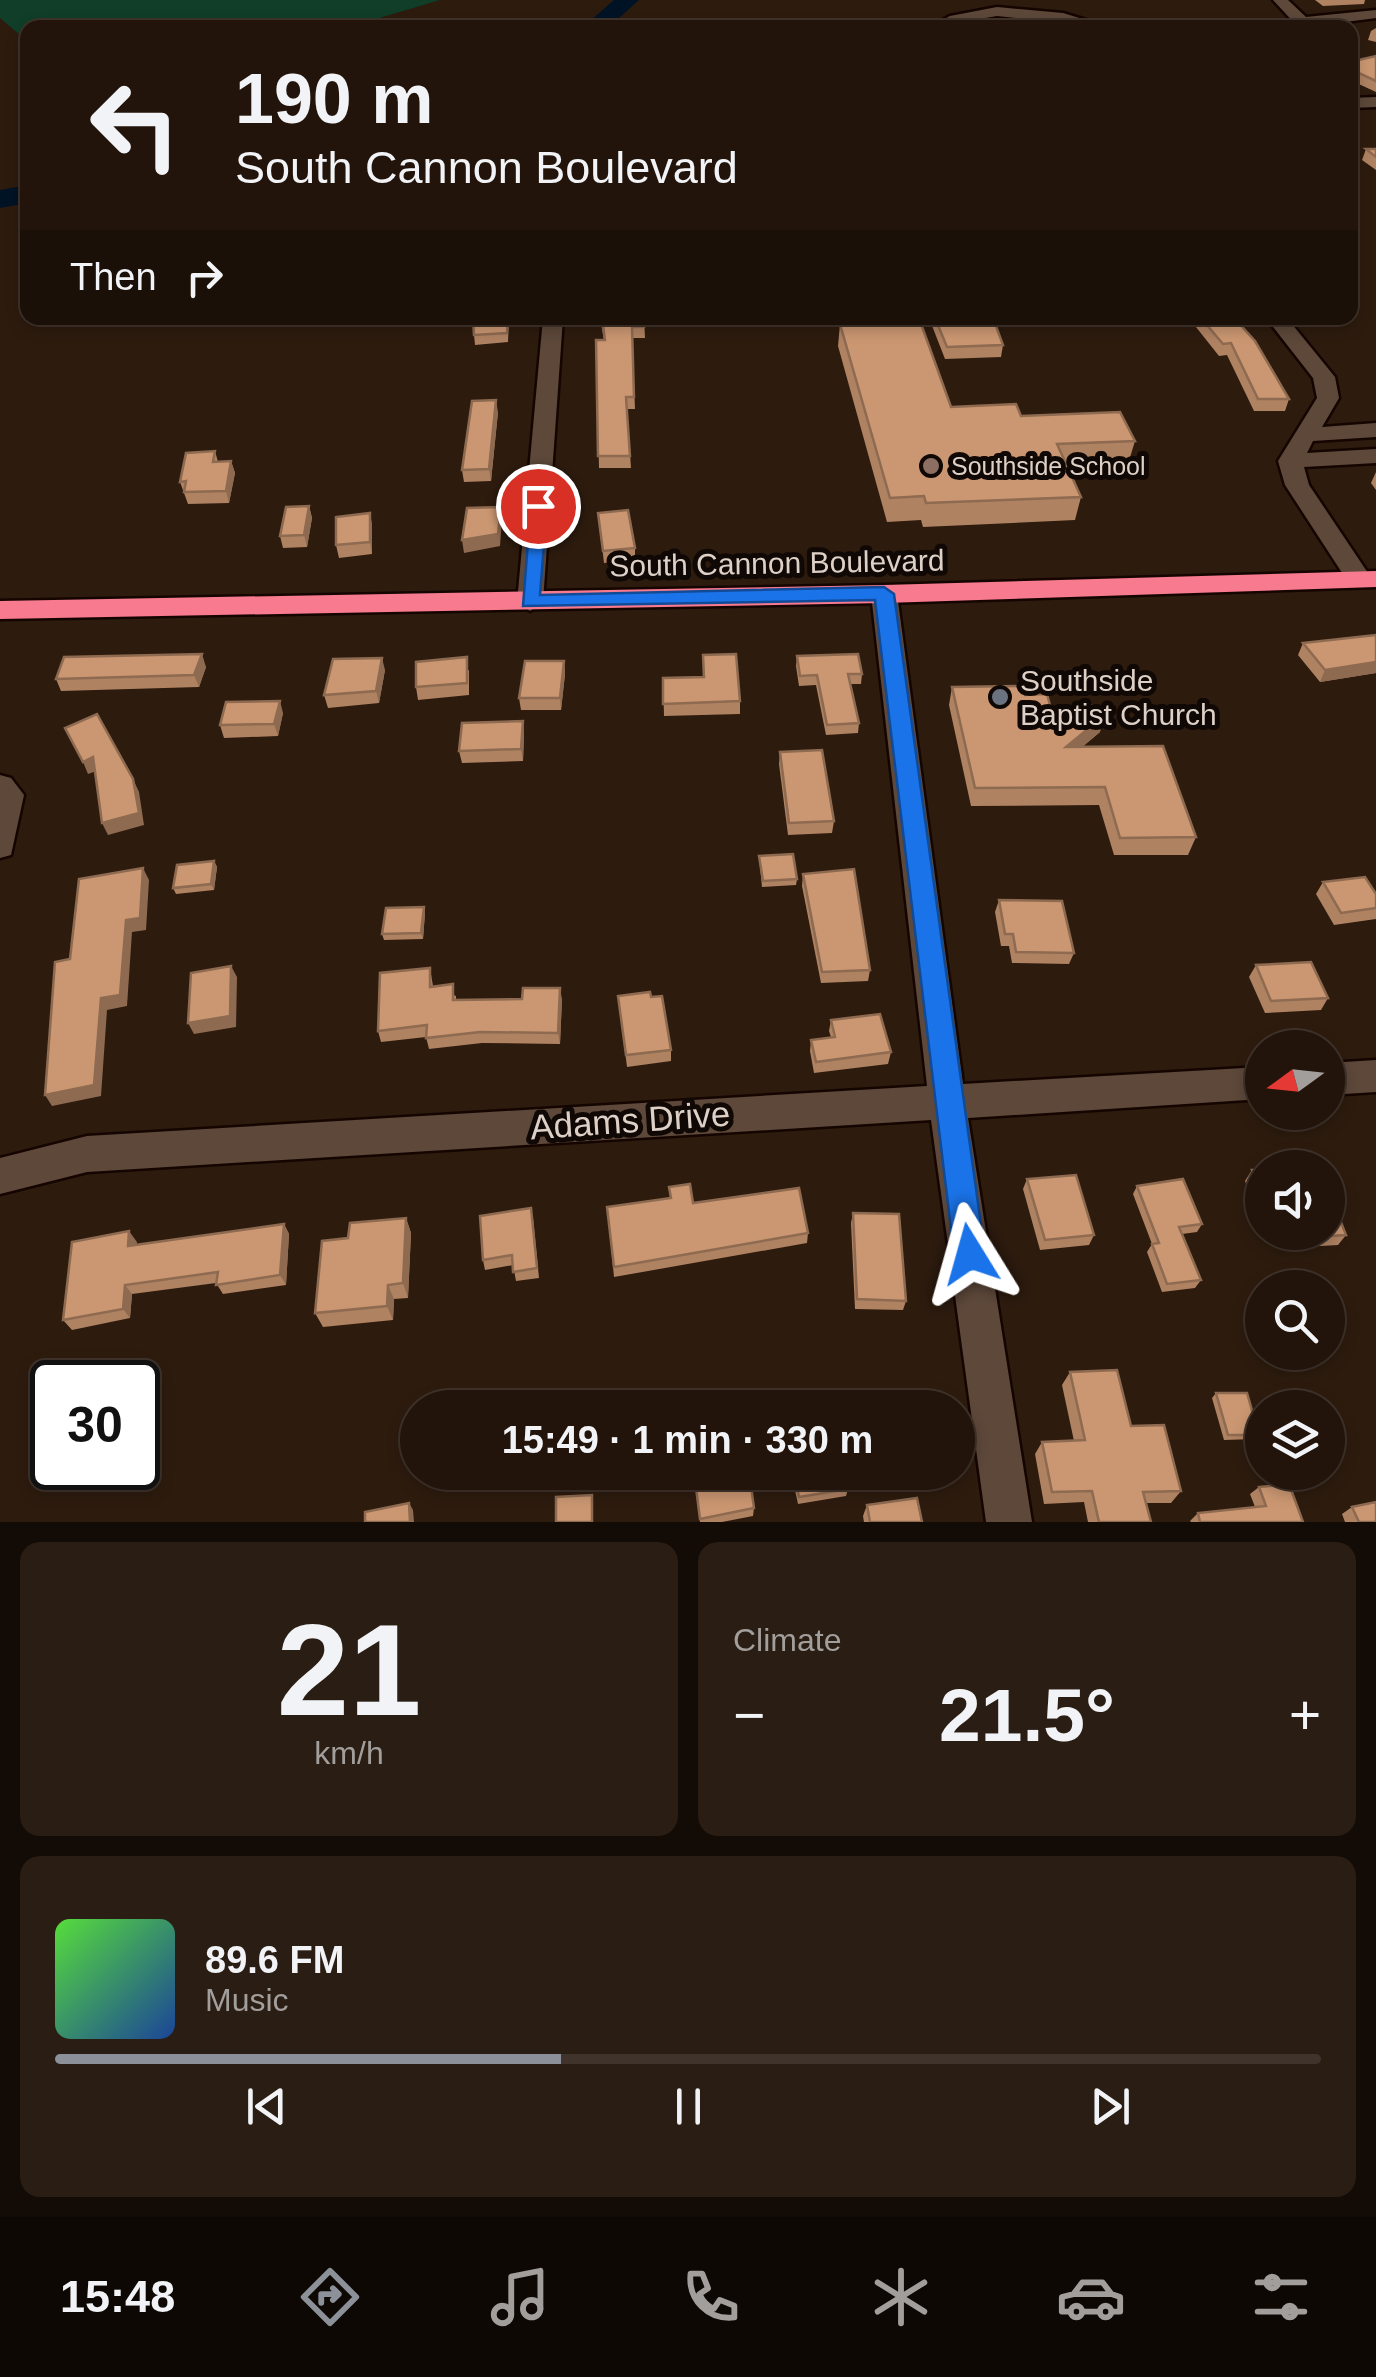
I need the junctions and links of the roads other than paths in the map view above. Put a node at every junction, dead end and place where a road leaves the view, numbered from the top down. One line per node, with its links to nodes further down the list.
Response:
1 (1280, 0): 5 (street)
2 (1376, 14): 6 (street)
3 (952, 20): 4 (street)
4 (1078, 20)
5 (1301, 20)
6 (1338, 20)
7 (552, 325): 15 (street)
8 (1282, 325): 10 (street)
9 (1376, 430): 10 (street)
10 (1306, 435): 12 (street)
11 (1376, 456): 12 (street)
12 (1290, 461): 13 (street)
13 (1367, 579): 14 (highway, South Cannon Boulevard)
14 (884, 594): 15 (highway, South Cannon Boulevard); 22 (street)
15 (530, 602): 16 (highway, South Cannon Boulevard)
16 (0, 610)
17 (0, 786): 18 (street)
18 (0, 846)
19 (1376, 1076): 20 (street)
20 (1345, 1078)
21 (1245, 1084): 22 (street, Adams Drive)
22 (947, 1101): 23 (street, Adams Drive); 24 (street)
23 (0, 1176)
24 (1009, 1522)

